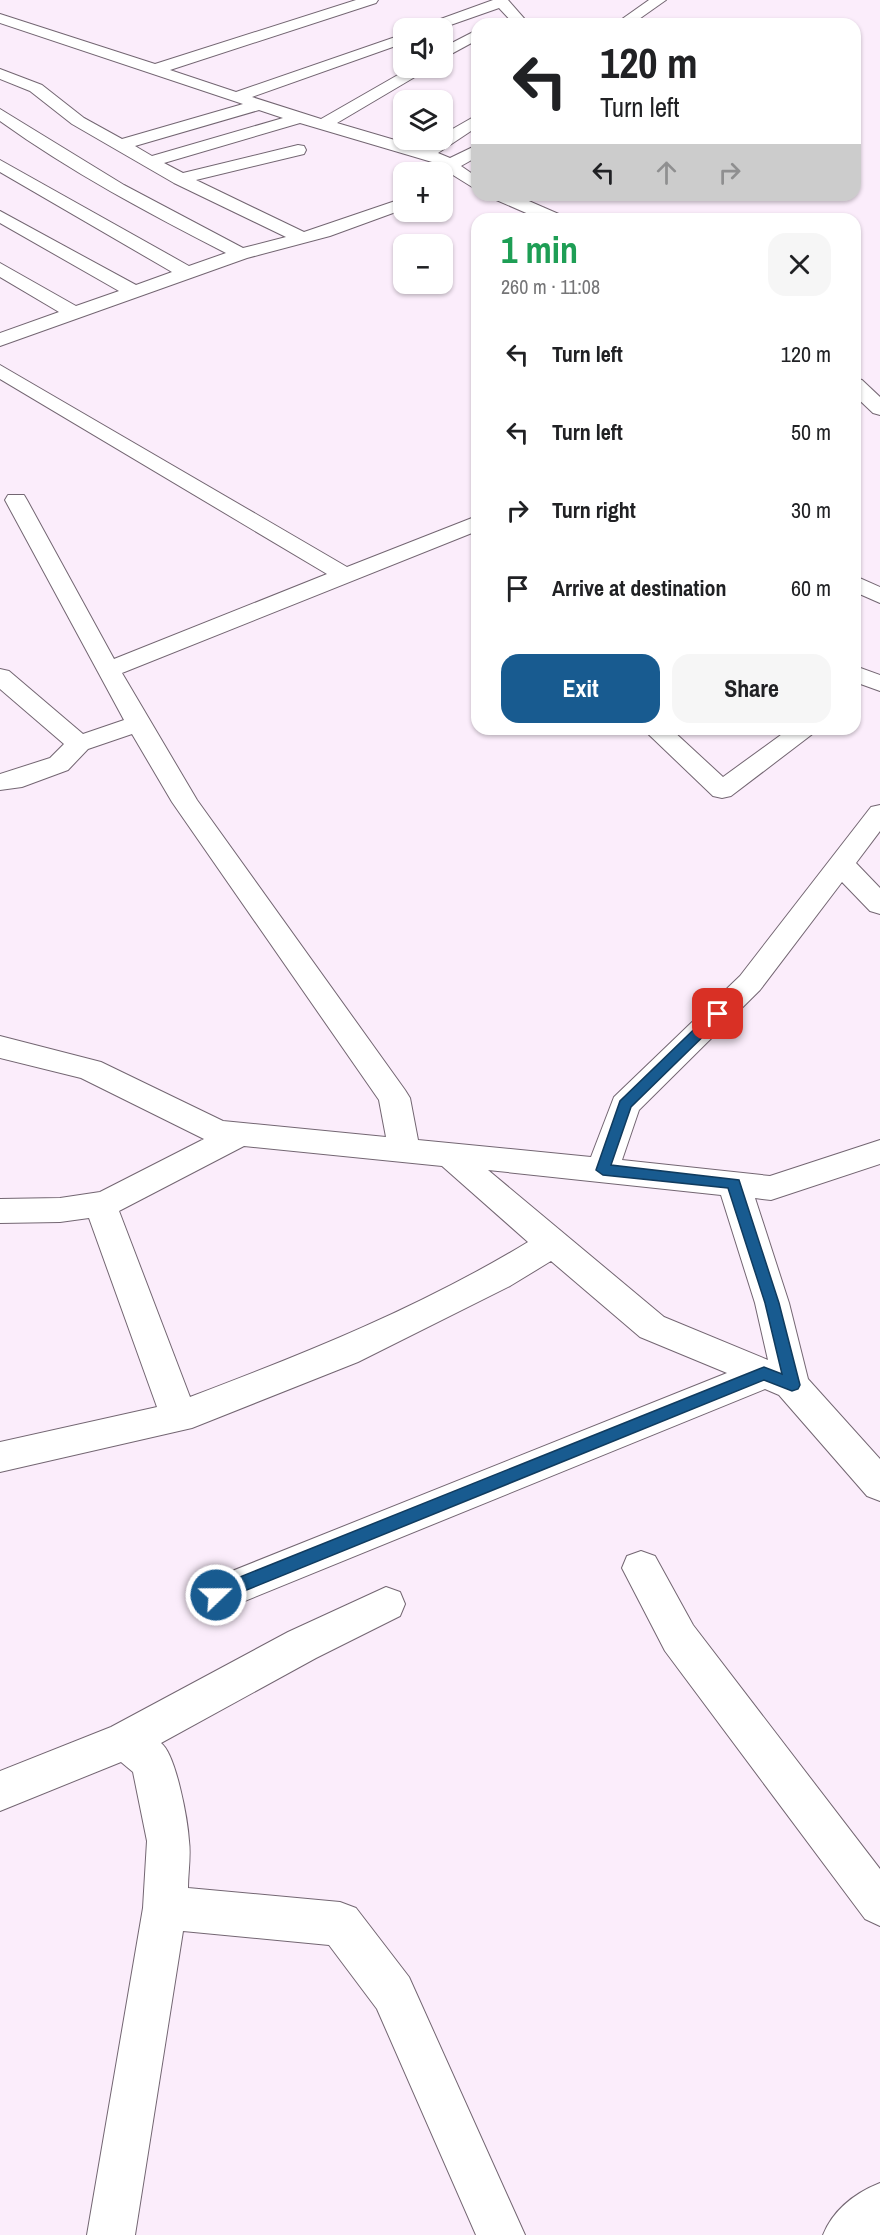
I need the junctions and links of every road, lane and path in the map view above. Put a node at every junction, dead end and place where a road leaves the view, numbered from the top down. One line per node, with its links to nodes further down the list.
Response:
1 (371, 0): 12 (street)
2 (659, 0): 6 (street)
3 (509, 10): 5 (street)
4 (0, 18): 12 (street)
5 (473, 18)
6 (631, 18)
7 (471, 19): 8 (street)
8 (453, 23)
9 (471, 38): 11 (street)
10 (393, 42): 15 (street)
11 (453, 48)
12 (156, 69): 15 (street)
13 (0, 74): 21 (street)
14 (403, 78): 19 (street)
15 (239, 96): 16 (street)
16 (262, 104): 18 (street); 21 (street)
17 (0, 114): 39 (street)
18 (300, 118): 19 (street); 25 (street)
19 (324, 124): 24 (street)
20 (471, 124): 24 (street)
21 (120, 145): 25 (street)
22 (298, 150): 30 (street)
23 (471, 153): 27 (street)
24 (425, 154): 26 (street)
25 (150, 162): 30 (street)
26 (443, 162)
27 (453, 163)
28 (0, 165): 41 (street)
29 (453, 169): 31 (street)
30 (180, 179): 38 (street)
31 (471, 180)
32 (471, 183): 33 (street)
33 (453, 187)
34 (514, 201): 36 (street)
35 (393, 207): 38 (street)
36 (541, 213)
37 (0, 216): 42 (street)
38 (303, 238): 39 (street)
39 (241, 254): 41 (street)
40 (0, 269): 43 (street)
41 (187, 273): 42 (street)
42 (134, 292): 43 (street)
43 (74, 314): 44 (street)
44 (0, 340)
45 (0, 371): 50 (street)
46 (861, 390): 47 (street)
47 (880, 409)
48 (16, 500): 53 (street)
49 (471, 525): 50 (street)
50 (345, 575): 53 (street)
51 (861, 586): 52 (street)
52 (880, 596)
53 (108, 670): 55 (street)
54 (0, 676): 58 (street)
55 (139, 723): 58 (street); 66 (street)
56 (662, 735): 57 (street)
57 (798, 735)
58 (79, 744): 59 (street)
59 (0, 782)
60 (880, 813): 61 (street)
61 (871, 838): 62 (street)
62 (841, 864): 63 (street); 69 (street)
63 (880, 905)
64 (0, 1047): 65 (street)
65 (241, 1134): 66 (street); 71 (street)
66 (404, 1150): 68 (street)
67 (880, 1152): 70 (street)
68 (450, 1154): 69 (street); 73 (street)
69 (603, 1170): 70 (street)
70 (734, 1184): 74 (street)
71 (100, 1204): 72 (street); 75 (street)
72 (0, 1211)
73 (552, 1244): 74 (street); 75 (street)
74 (778, 1379): 77 (street); 79 (street)
75 (179, 1416): 76 (street)
76 (0, 1456)
77 (880, 1485)
78 (641, 1568): 83 (street)
79 (216, 1595)
80 (386, 1604): 81 (street)
81 (126, 1741): 82 (street); 84 (street)
82 (0, 1791)
83 (880, 1904)
84 (165, 1908): 86 (street); 87 (street)
85 (880, 2207): 88 (street)
86 (111, 2235)
87 (501, 2235)
88 (847, 2235)

